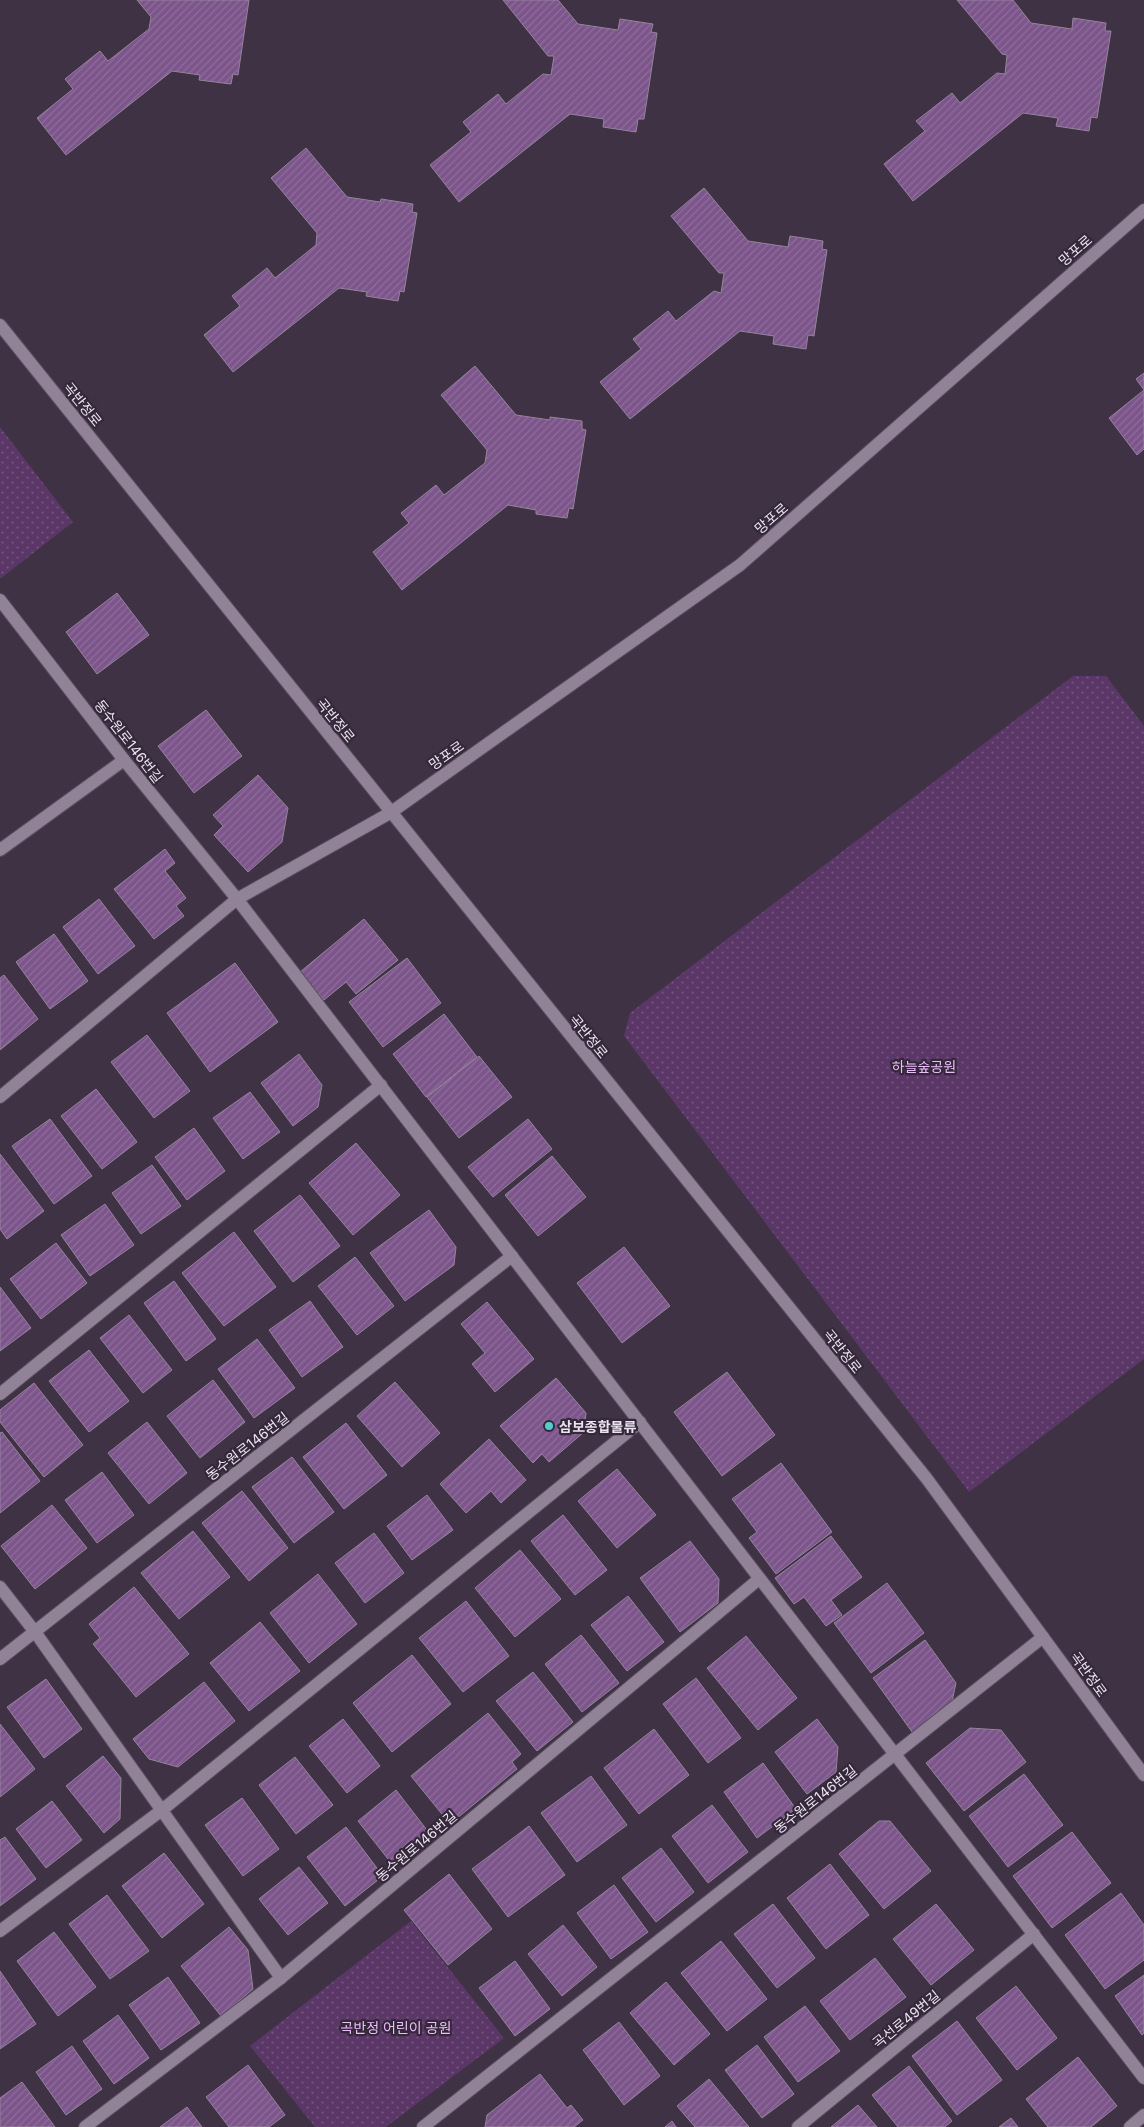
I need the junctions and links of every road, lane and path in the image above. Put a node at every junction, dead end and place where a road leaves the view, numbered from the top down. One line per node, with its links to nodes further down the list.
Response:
1 (1144, 210): 5 (street, 망포로)
2 (0, 325): 5 (street, 곡반정로)
3 (0, 600): 4 (street, 동수원로146번길)
4 (124, 760): 6 (street); 7 (street, 동수원로146번길)
5 (390, 813): 7 (street, 망포로); 16 (street, 곡반정로)
6 (0, 850)
7 (237, 899): 8 (street, 동수원로146번길); 9 (street)
8 (381, 1085): 10 (street, 동수원로146번길); 11 (street)
9 (0, 1098)
10 (512, 1256): 12 (street, 동수원로146번길); 15 (street, 동수원로146번길)
11 (0, 1394)
12 (640, 1422): 13 (street, 동수원로146번길); 20 (street)
13 (759, 1579): 18 (street, 동수원로146번길); 23 (street, 동수원로146번길)
14 (0, 1587): 15 (street)
15 (35, 1632): 17 (street, 동수원로146번길); 20 (street)
16 (1043, 1637): 18 (street, 동수원로146번길); 19 (street, 곡반정로)
17 (0, 1659)
18 (896, 1754): 22 (street, 동수원로146번길); 26 (street, 동수원로146번길)
19 (1144, 1774)
20 (162, 1810): 21 (street); 23 (street)
21 (0, 1932)
22 (1034, 1934): 24 (street, 동수원로146번길); 28 (street, 곡선로49번길)
23 (281, 1978): 27 (street, 동수원로146번길)
24 (1144, 2078)
25 (1144, 2115): 29 (street)
26 (429, 2125)
27 (84, 2127)
28 (798, 2127)
29 (1130, 2127)

